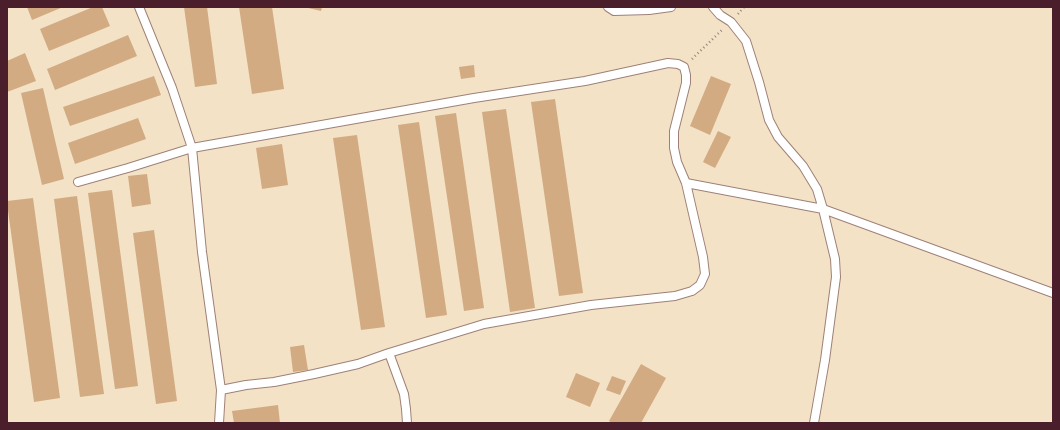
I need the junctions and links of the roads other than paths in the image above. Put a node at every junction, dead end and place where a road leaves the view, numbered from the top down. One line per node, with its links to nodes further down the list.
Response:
1 (139, 7): 5 (lane)
2 (608, 7): 3 (lane)
3 (671, 7)
4 (713, 7): 8 (lane)
5 (192, 148): 6 (lane); 7 (lane); 11 (lane)
6 (78, 182)
7 (686, 183): 8 (lane); 10 (lane)
8 (823, 209): 9 (lane); 14 (lane)
9 (1053, 293)
10 (389, 353): 11 (lane); 13 (lane)
11 (221, 390): 12 (lane)
12 (219, 423)
13 (407, 423)
14 (814, 423)

